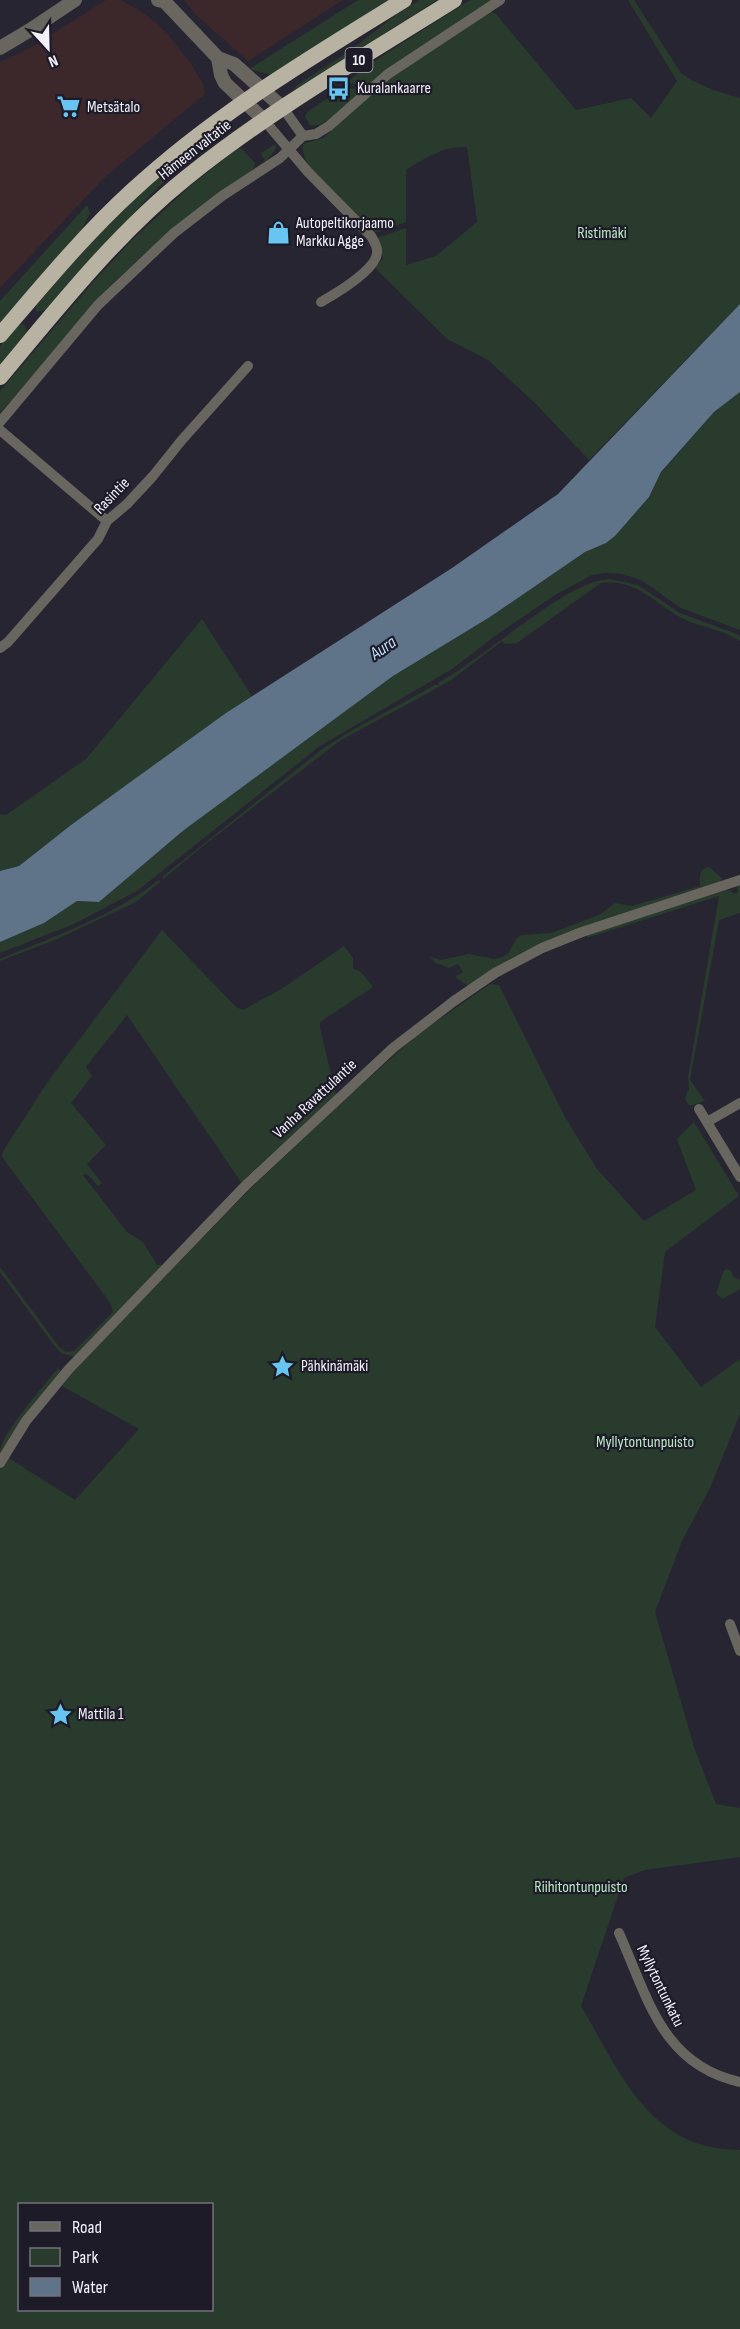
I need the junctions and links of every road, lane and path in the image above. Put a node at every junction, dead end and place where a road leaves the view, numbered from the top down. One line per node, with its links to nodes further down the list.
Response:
1 (75, 0): 6 (street)
2 (162, 0): 7 (street)
3 (404, 0): 8 (highway, Hämeen valtatie / 10)
4 (454, 0): 10 (highway, Hämeen valtatie / 10)
5 (500, 0): 12 (street)
6 (0, 48)
7 (218, 58): 8 (street); 9 (street)
8 (262, 90): 9 (highway, Hämeen valtatie / 10); 10 (street)
9 (244, 102): 11 (street); 15 (highway, Hämeen valtatie / 10)
10 (283, 108): 11 (highway, Hämeen valtatie / 10); 12 (street)
11 (264, 120): 13 (street); 17 (highway, Hämeen valtatie / 10)
12 (303, 136): 13 (street)
13 (290, 150): 14 (street); 18 (street)
14 (321, 302)
15 (0, 335)
16 (248, 366): 20 (street, Rasintie)
17 (0, 377)
18 (0, 423)
19 (0, 430): 20 (street)
20 (107, 521): 21 (street, Rasintie)
21 (0, 648)
22 (740, 880): 27 (street, Vanha Ravattulantie)
23 (740, 1103): 25 (street)
24 (699, 1109): 25 (street)
25 (707, 1122): 26 (street)
26 (740, 1177)
27 (0, 1462)
28 (730, 1624): 29 (street)
29 (740, 1651)
30 (619, 1933): 31 (street, Myllytontunkatu)
31 (740, 2082)

